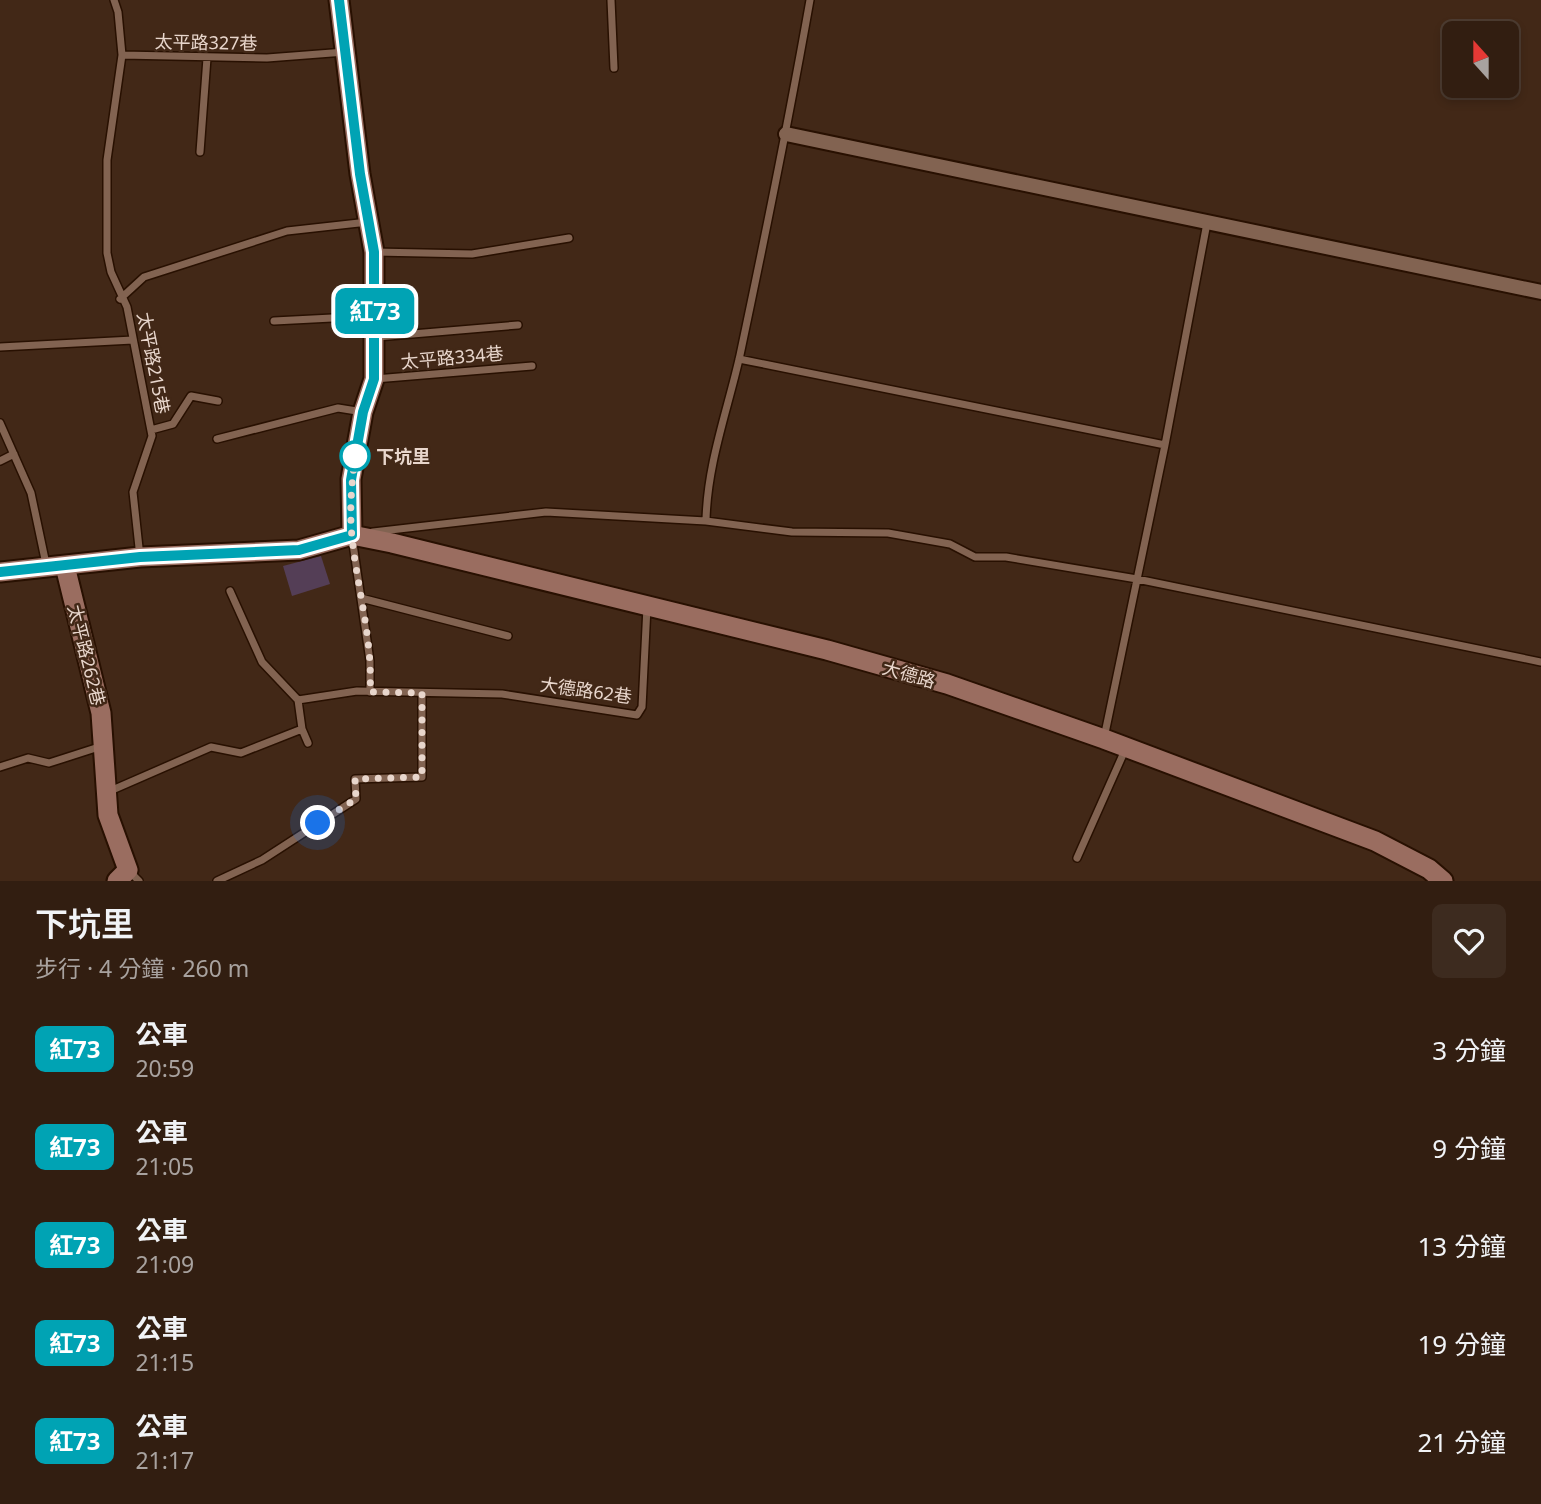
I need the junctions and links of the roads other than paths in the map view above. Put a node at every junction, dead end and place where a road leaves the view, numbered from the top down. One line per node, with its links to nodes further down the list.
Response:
1 (114, 0): 6 (lane)
2 (339, 0): 5 (street)
3 (611, 0): 8 (lane)
4 (810, 0): 9 (lane)
5 (346, 52): 7 (lane, 太平路327巷); 11 (street)
6 (122, 55): 7 (lane, 太平路327巷); 16 (lane, 太平路215巷)
7 (207, 58): 10 (lane)
8 (614, 68)
9 (786, 134): 12 (street); 23 (lane)
10 (200, 152)
11 (369, 222): 14 (street); 16 (lane, 太平路215巷)
12 (1207, 223): 15 (street); 31 (lane)
13 (569, 238): 14 (lane)
14 (374, 252): 17 (street)
15 (1541, 292)
16 (120, 299): 21 (lane, 太平路215巷)
17 (375, 316): 18 (lane); 20 (street)
18 (274, 321)
19 (519, 325): 20 (lane)
20 (376, 337): 25 (street)
21 (133, 340): 22 (lane); 29 (lane, 太平路215巷)
22 (0, 347)
23 (739, 359): 31 (lane); 34 (lane)
24 (532, 366): 25 (lane, 太平路334巷)
25 (374, 379): 27 (street)
26 (218, 401): 29 (lane)
27 (363, 412): 30 (lane); 35 (street)
28 (0, 423): 32 (lane)
29 (151, 430): 36 (lane, 太平路215巷)
30 (217, 439)
31 (1166, 445): 39 (lane)
32 (14, 454): 33 (lane); 37 (lane)
33 (0, 461)
34 (706, 521): 35 (lane); 39 (lane)
35 (352, 535): 36 (street); 41 (lane); 42 (street, 大德路)
36 (140, 557): 37 (street)
37 (56, 567): 38 (street); 51 (street, 太平路262巷)
38 (0, 572)
39 (1137, 579): 44 (lane); 49 (lane)
40 (230, 591): 47 (lane)
41 (361, 598): 43 (lane); 45 (lane)
42 (647, 607): 46 (lane, 大德路62巷); 49 (street, 大德路)
43 (508, 636)
44 (1541, 662)
45 (370, 692): 46 (lane); 47 (lane)
46 (422, 693): 57 (lane)
47 (298, 700): 48 (lane)
48 (302, 729): 50 (lane); 54 (lane)
49 (1104, 739): 52 (street, 大德路)
50 (308, 743)
51 (103, 746): 53 (lane); 54 (street, 太平路262巷)
52 (1125, 749): 55 (lane); 58 (street, 大德路)
53 (0, 767)
54 (108, 792): 56 (street, 太平路262巷)
55 (1077, 858)
56 (128, 877)
57 (217, 881)
58 (1443, 881)

